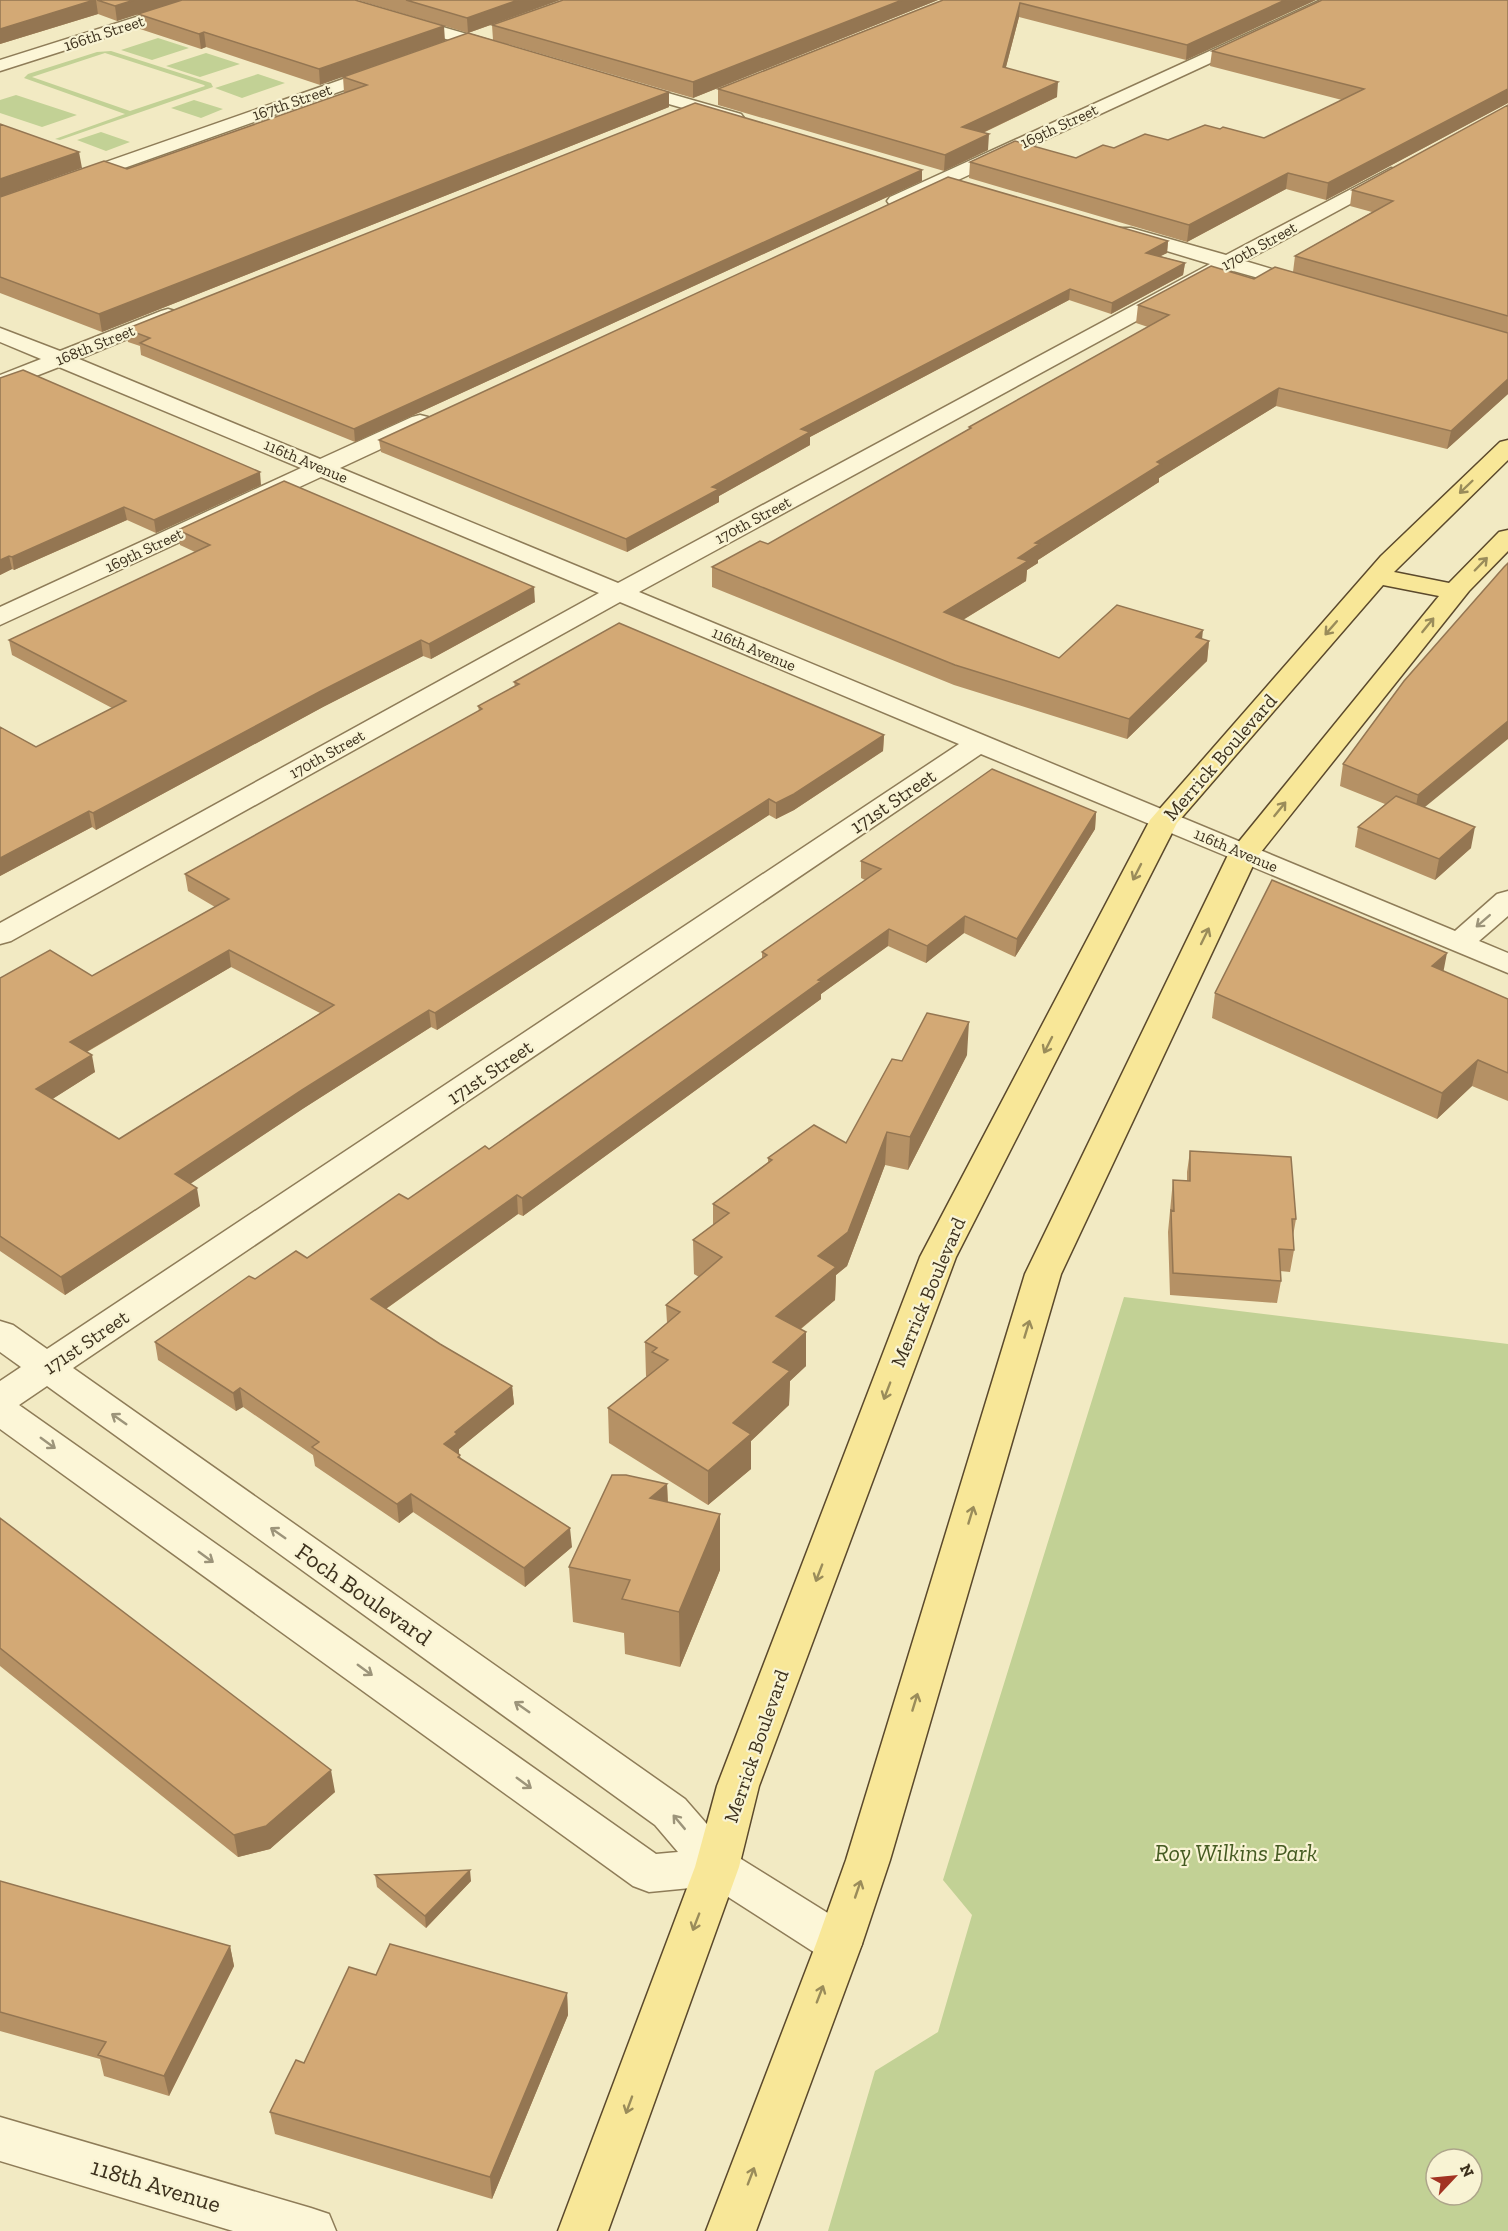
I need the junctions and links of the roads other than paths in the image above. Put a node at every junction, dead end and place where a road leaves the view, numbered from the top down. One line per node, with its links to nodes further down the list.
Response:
1 (207, 0): 9 (street, 166th Street)
2 (331, 0): 5 (street)
3 (1334, 0): 17 (street, 169th Street)
4 (492, 32): 5 (street)
5 (468, 40): 6 (street); 7 (street)
6 (439, 50)
7 (520, 55)
8 (405, 62): 19 (street, 167th Street)
9 (0, 66)
10 (612, 82): 12 (street)
11 (716, 95): 12 (street)
12 (692, 105): 13 (street); 14 (street)
13 (666, 116)
14 (748, 122)
15 (1406, 165): 22 (street, 170th Street)
16 (917, 171): 17 (street)
17 (944, 179): 18 (street); 20 (street, 169th Street)
18 (973, 188)
19 (0, 206)
20 (881, 208)
21 (1109, 228): 22 (street)
22 (1228, 263): 23 (street); 33 (street, 170th Street)
23 (1325, 291)
24 (187, 308): 26 (street, 168th Street)
25 (0, 334): 26 (street, 116th Avenue)
26 (60, 359): 27 (street, 168th Street); 30 (street, 116th Avenue)
27 (0, 383)
28 (443, 412): 30 (street, 169th Street)
29 (1508, 447): 32 (main road, Merrick Boulevard, one-way to 32)
30 (321, 468): 33 (street, 116th Avenue); 35 (street, 169th Street)
31 (1508, 537): 34 (main road, one-way to 31)
32 (1378, 576): 34 (main road); 37 (main road, Merrick Boulevard, one-way to 37)
33 (620, 592): 36 (street, 116th Avenue); 40 (street, 170th Street)
34 (1455, 592): 38 (main road, one-way to 34)
35 (0, 617)
36 (979, 743): 37 (street, 116th Avenue); 44 (street, 171st Street)
37 (1164, 820): 38 (street, 116th Avenue); 47 (main road, Merrick Boulevard, one-way to 47)
38 (1244, 855): 41 (street, 116th Avenue); 48 (main road, one-way to 38)
39 (1508, 900): 41 (street, one-way to 41)
40 (0, 935)
41 (1459, 943): 42 (street, 116th Avenue)
42 (1508, 964)
43 (0, 1334): 44 (street, Foch Boulevard)
44 (47, 1368): 45 (street, 171st Street); 47 (street, Foch Boulevard, one-way to 44)
45 (0, 1399)
46 (0, 1410): 47 (street, one-way to 47)
47 (717, 1867): 48 (street, Foch Boulevard); 51 (main road, Merrick Boulevard, one-way to 51)
48 (839, 1944): 52 (main road, one-way to 48)
49 (0, 2139): 50 (street, 118th Avenue)
50 (311, 2231)
51 (584, 2231)
52 (730, 2231)

